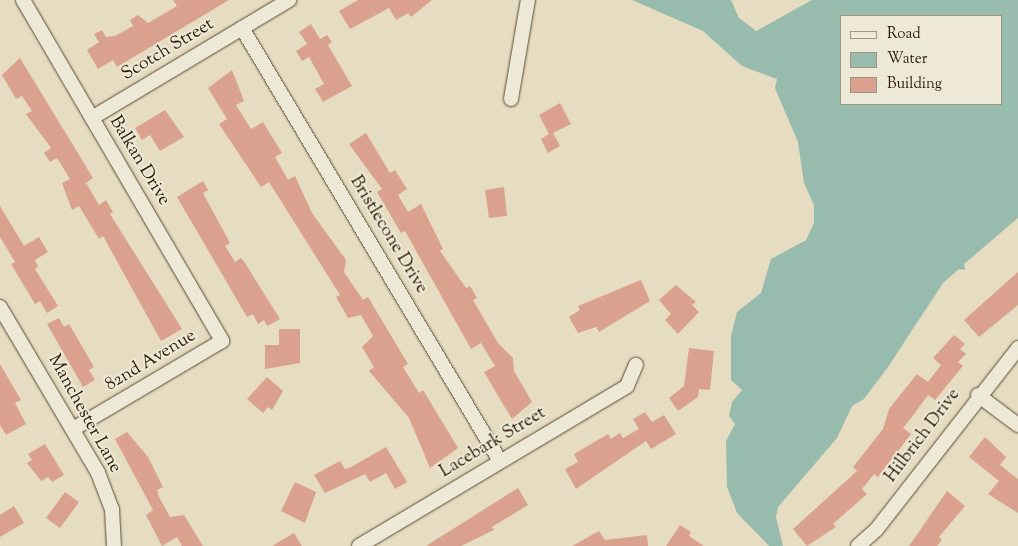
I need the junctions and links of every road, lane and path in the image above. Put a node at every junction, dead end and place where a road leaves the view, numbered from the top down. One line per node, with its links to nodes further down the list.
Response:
1 (23, 0): 6 (street, Balkan Drive)
2 (289, 0): 4 (street, Scotch Street)
3 (528, 0): 5 (street)
4 (242, 28): 6 (street, Scotch Street); 14 (street, Bristlecone Drive)
5 (511, 99)
6 (92, 118): 8 (street, Balkan Drive)
7 (0, 307): 13 (street, Manchester Lane)
8 (222, 341): 13 (street, 82nd Avenue)
9 (1018, 348): 11 (street, Hilbrich Drive)
10 (636, 365): 14 (street, Lacebark Street)
11 (978, 395): 12 (street); 17 (street, Hilbrich Drive)
12 (1018, 425)
13 (73, 429): 15 (street, Manchester Lane)
14 (500, 461): 16 (street, Lacebark Street)
15 (114, 546)
16 (359, 546)
17 (858, 546)

